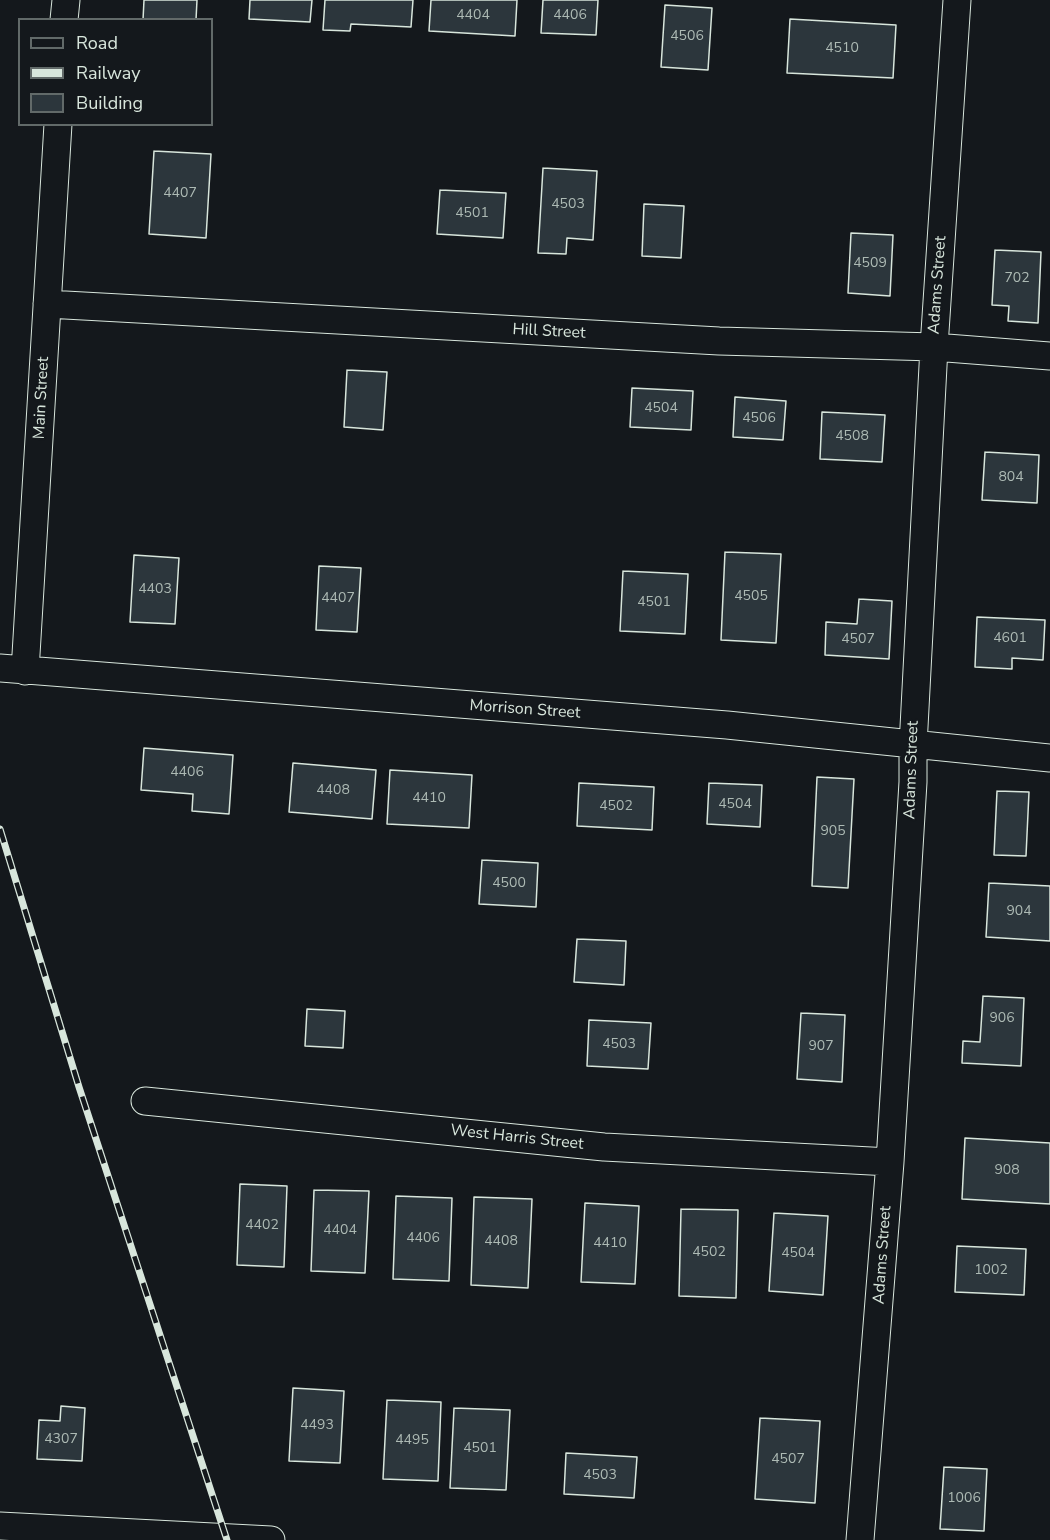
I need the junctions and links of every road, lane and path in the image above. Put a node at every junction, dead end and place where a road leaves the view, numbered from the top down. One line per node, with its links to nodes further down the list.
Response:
1 (66, 0): 3 (street)
2 (957, 0): 6 (street, Adams Street)
3 (64, 18)
4 (58, 126): 5 (street, Main Street)
5 (47, 304): 6 (street, Hill Street); 8 (street, Main Street)
6 (934, 347): 7 (street, Hill Street); 9 (street, Adams Street)
7 (1050, 356)
8 (13, 669): 9 (street, Morrison Street)
9 (913, 746): 10 (street, Morrison Street); 12 (street, Adams Street)
10 (1050, 758)
11 (145, 1101): 12 (street, West Harris Street)
12 (890, 1162): 15 (street, Adams Street)
13 (0, 1526): 14 (street)
14 (272, 1540)
15 (860, 1540)

